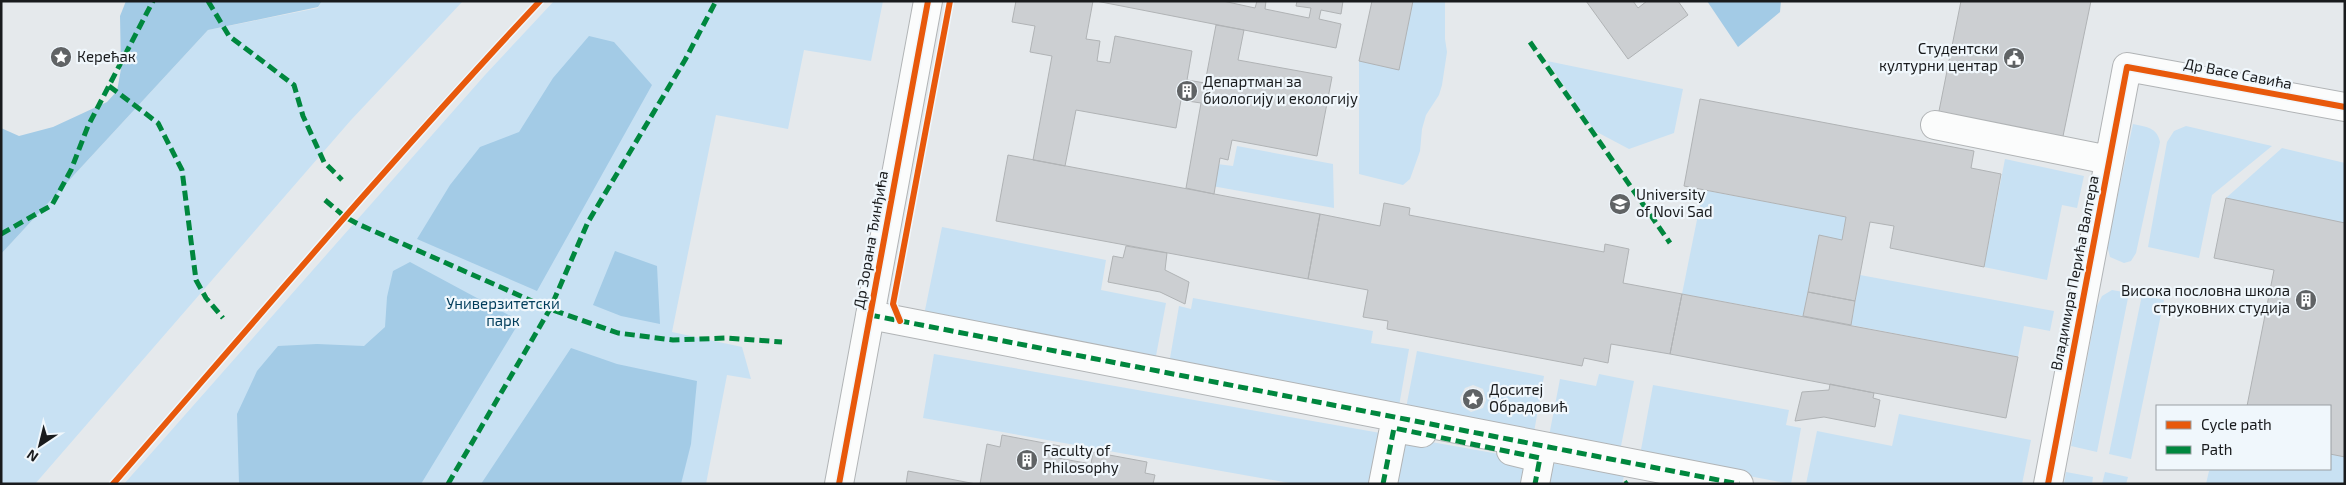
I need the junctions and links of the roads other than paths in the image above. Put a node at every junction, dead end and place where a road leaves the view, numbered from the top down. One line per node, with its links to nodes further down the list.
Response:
1 (928, 1): 6 (street, Др Зорана Ђинђића)
2 (2126, 67): 3 (street, Др Васе Савића); 5 (street, Владимира Перића Валтера)
3 (2345, 107)
4 (1935, 125): 5 (street)
5 (2109, 160): 13 (street, Владимира Перића Валтера)
6 (870, 315): 7 (street); 9 (street, Др Зорана Ђинђића)
7 (1399, 423): 8 (street); 10 (street)
8 (1534, 450): 11 (street); 12 (street)
9 (839, 484)
10 (1383, 484)
11 (1535, 484)
12 (1739, 484)
13 (2048, 484)

